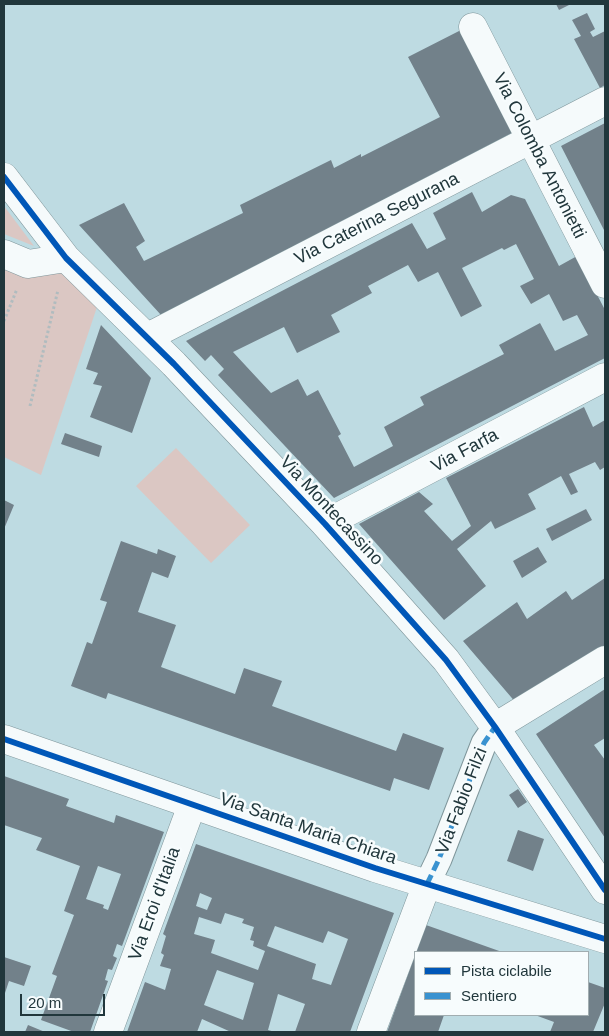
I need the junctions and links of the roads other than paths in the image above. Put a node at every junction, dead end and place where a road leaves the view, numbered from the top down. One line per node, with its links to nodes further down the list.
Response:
1 (473, 27): 3 (street, Via Colomba Antonietti)
2 (605, 102): 3 (street, Via Caterina Segurana)
3 (530, 140): 7 (street, Via Colomba Antonietti); 8 (street, Via Caterina Segurana)
4 (4, 177): 6 (street, Via Montecassino)
5 (4, 254): 6 (street)
6 (66, 258): 8 (street, Via Montecassino)
7 (605, 284)
8 (148, 337): 10 (street, Via Montecassino)
9 (605, 377): 10 (street, Via Farfa)
10 (325, 524): 12 (street, Via Montecassino)
11 (605, 660): 12 (street, Via Fabio Filzi)
12 (495, 727): 15 (street, Via Fabio Filzi); 16 (street, Via Montecassino)
13 (4, 739): 14 (street, Via Santa Maria Chiara)
14 (192, 805): 15 (street, Via Santa Maria Chiara); 18 (street, Via Eroi d'Italia)
15 (427, 884): 17 (street, Via Santa Maria Chiara); 19 (street)
16 (605, 890)
17 (605, 939)
18 (108, 1032)
19 (371, 1032)

